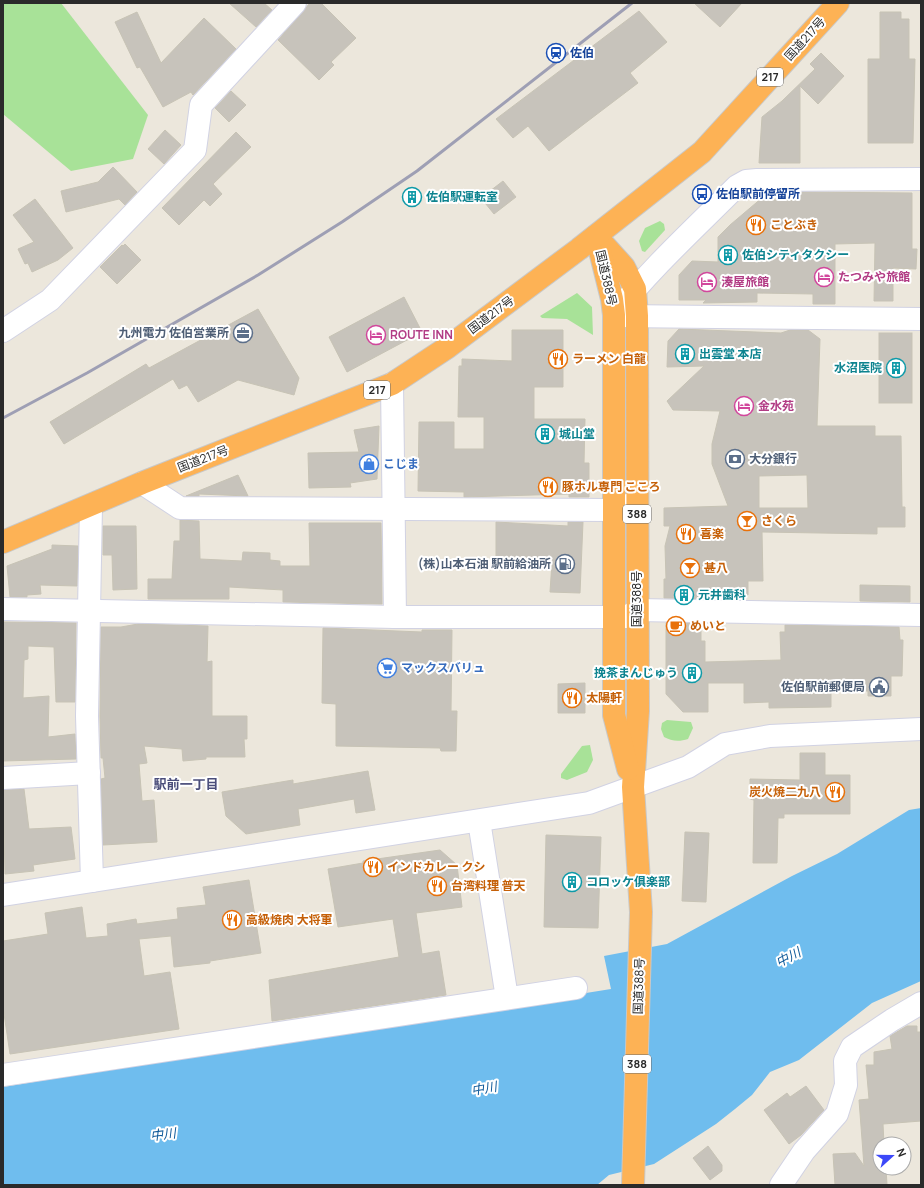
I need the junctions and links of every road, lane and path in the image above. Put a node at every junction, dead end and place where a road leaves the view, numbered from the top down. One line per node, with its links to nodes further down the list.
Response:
1 (295, 3): 9 (street)
2 (838, 3): 4 (highway, 国道217号 / 217)
3 (921, 179): 5 (street)
4 (596, 236): 5 (highway, 国道388号 / 388); 6 (highway, 国道388号 / 388); 10 (highway, 国道217号 / 217)
5 (635, 289): 6 (street); 7 (highway, 国道388号 / 388)
6 (614, 316): 7 (street); 15 (highway, 国道388号 / 388)
7 (637, 316): 8 (street); 12 (highway, 国道388号 / 388)
8 (921, 319)
9 (3, 331)
10 (392, 384): 11 (highway, 国道217号 / 217); 14 (street)
11 (142, 483): 13 (highway, 国道217号 / 217); 14 (street)
12 (637, 502): 15 (street); 19 (highway, 国道388号 / 388)
13 (91, 506): 16 (highway, 国道217号 / 217); 18 (street)
14 (393, 508): 15 (street); 21 (street)
15 (614, 510): 22 (highway, 国道388号 / 388)
16 (3, 542)
17 (3, 609): 18 (street)
18 (89, 610): 21 (street); 24 (street)
19 (637, 610): 20 (street); 22 (street); 26 (highway, 国道388号 / 388)
20 (921, 615)
21 (395, 617): 22 (street)
22 (614, 617): 26 (highway, 国道388号 / 388)
23 (921, 730): 26 (street)
24 (89, 773): 25 (street); 28 (street)
25 (3, 778)
26 (633, 787): 27 (street); 34 (highway, 国道388号 / 388)
27 (479, 821): 28 (street); 31 (street)
28 (92, 881): 29 (street)
29 (3, 895)
30 (576, 988): 31 (street)
31 (507, 998): 33 (street)
32 (921, 1004): 35 (street)
33 (3, 1076)
34 (633, 1185)
35 (781, 1185)

